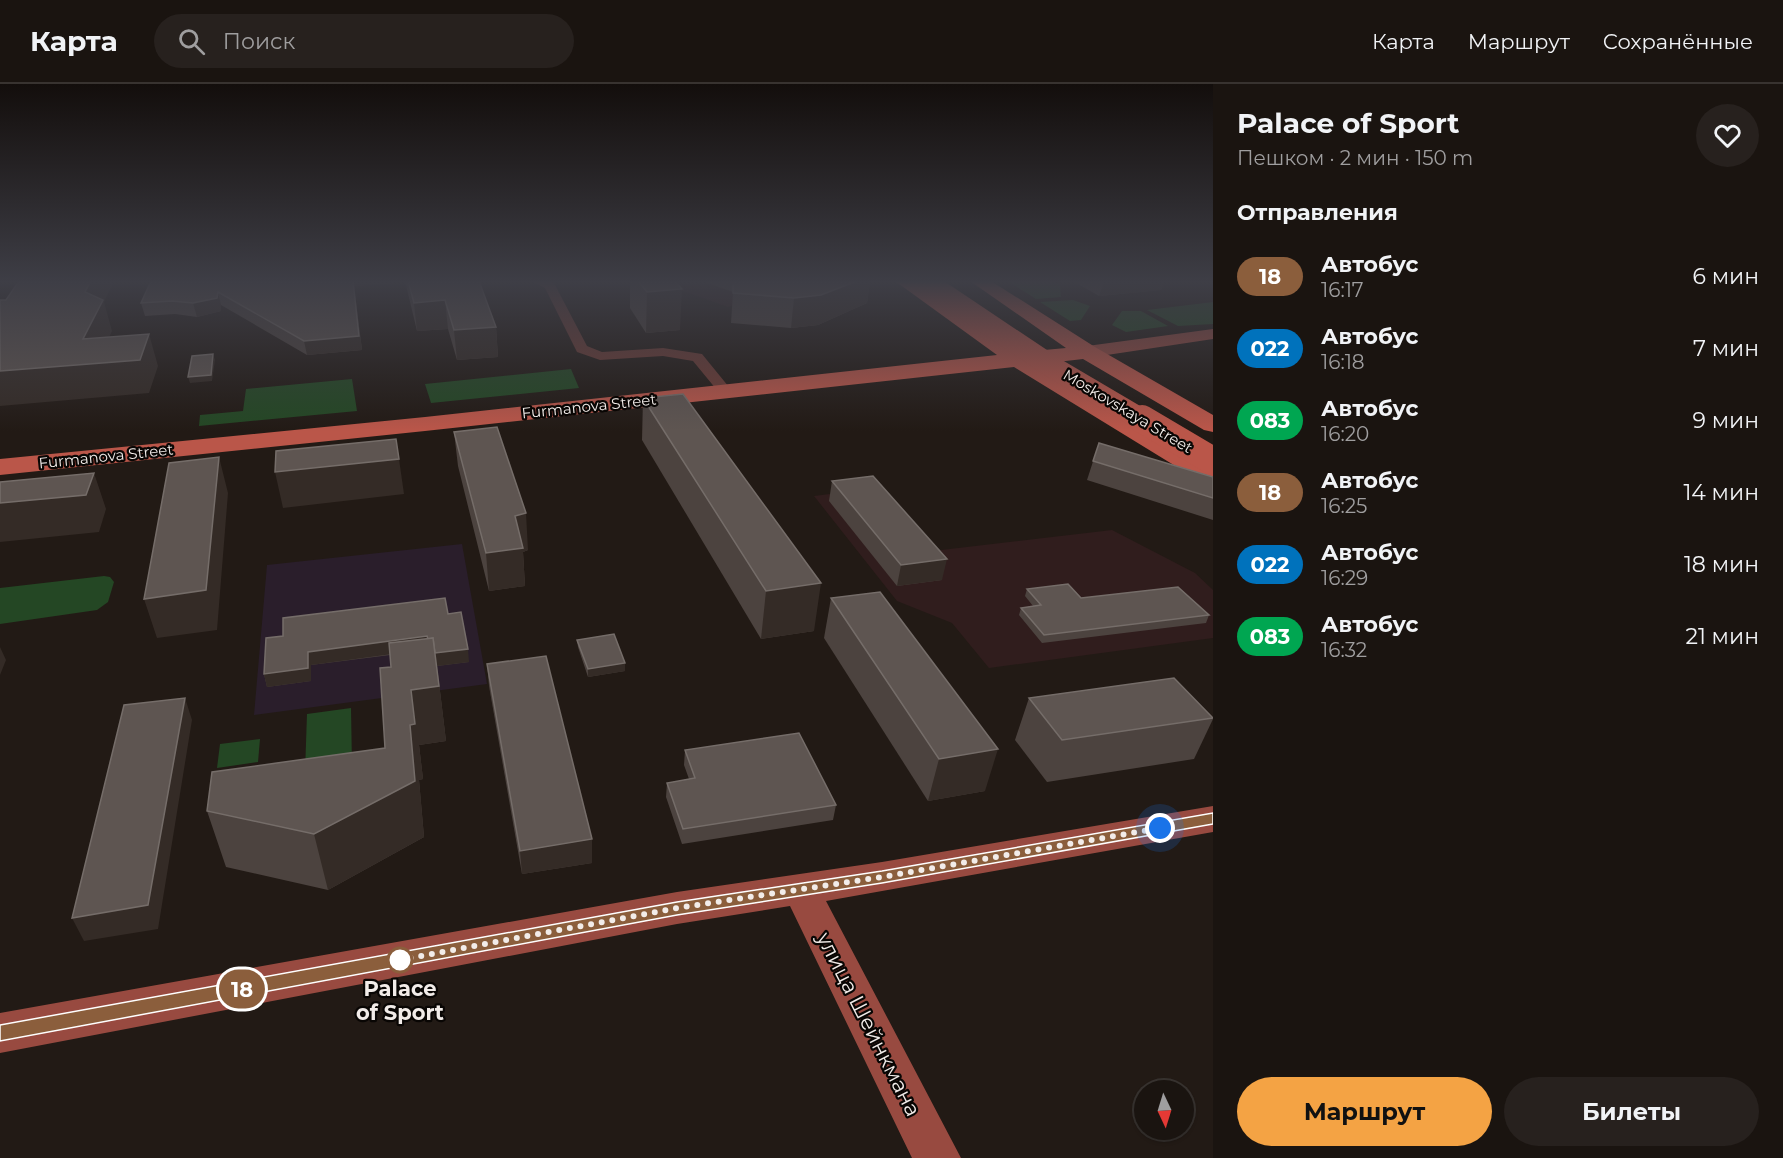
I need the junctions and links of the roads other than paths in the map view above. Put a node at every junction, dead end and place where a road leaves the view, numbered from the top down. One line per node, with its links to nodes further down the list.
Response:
1 (573, 331): 9 (street)
2 (977, 331): 8 (main road)
3 (1000, 331): 12 (main road, Moskovskaya Street, bridge)
4 (1024, 331): 11 (main road, Moskovskaya Street)
5 (1056, 331): 7 (main road)
6 (1213, 334): 7 (street, Furmanova Street)
7 (1087, 352): 8 (main road, Furmanova Street); 10 (main road)
8 (1020, 361): 9 (main road, Furmanova Street); 14 (main road)
9 (726, 392): 13 (main road, Furmanova Street)
10 (1213, 425)
11 (1213, 444)
12 (1213, 461)
13 (0, 467)
14 (1213, 477)
15 (1213, 819): 16 (street)
16 (801, 890): 17 (street); 18 (street, улица Шейнкмана)
17 (0, 1033)
18 (937, 1158)

